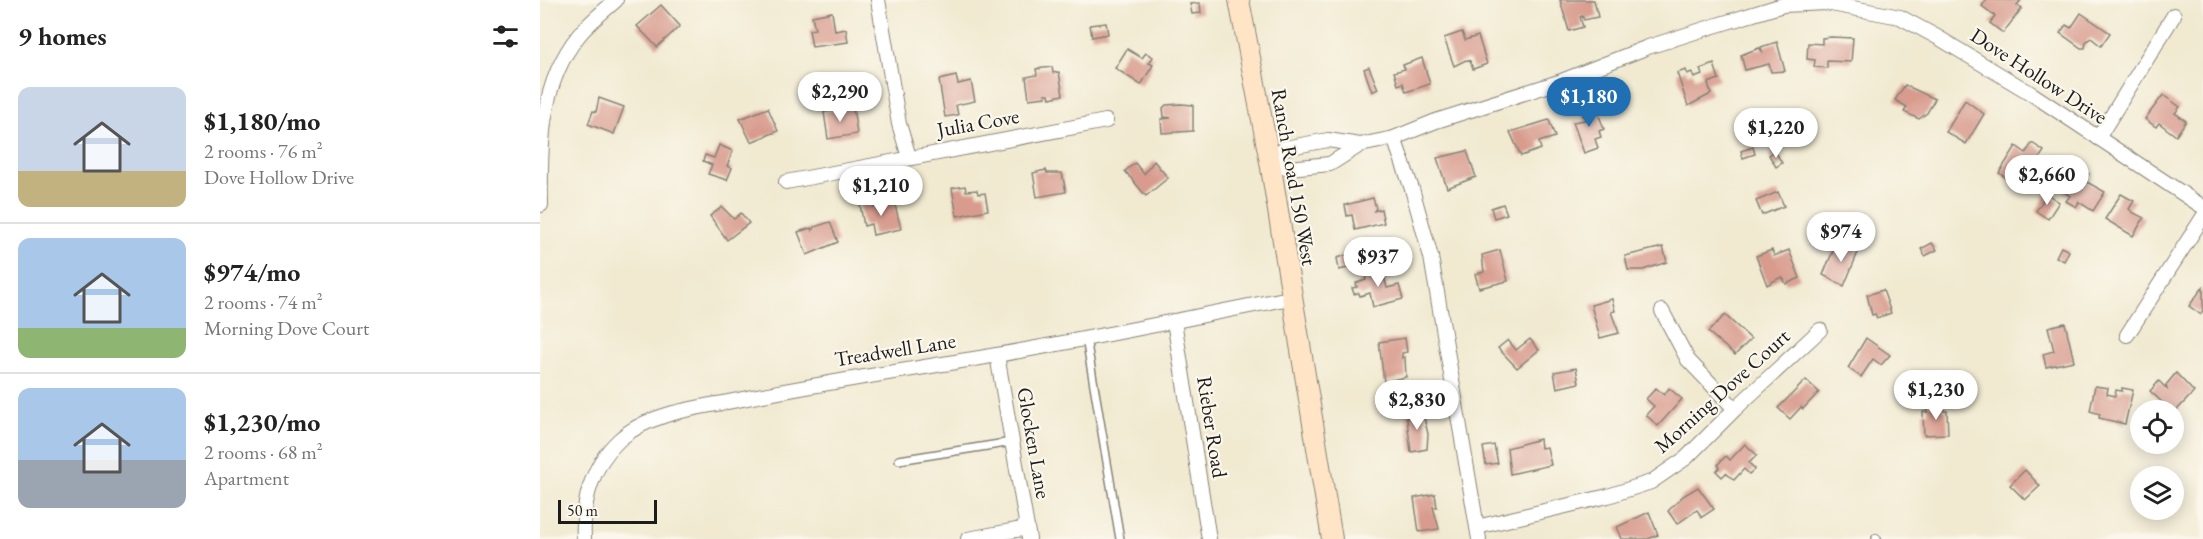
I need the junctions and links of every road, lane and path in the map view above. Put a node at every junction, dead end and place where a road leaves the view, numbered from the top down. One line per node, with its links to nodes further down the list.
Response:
1 (616, 0): 12 (street)
2 (878, 0): 9 (street)
3 (1239, 0): 10 (main road, Ranch Road 150 West)
4 (2174, 15): 7 (street)
5 (1106, 121): 9 (street, Julia Cove)
6 (1394, 138): 7 (street, Dove Hollow Drive); 8 (street, Dove Hollow Drive); 25 (street)
7 (2098, 138): 13 (street, Dove Hollow Drive)
8 (1360, 145): 10 (street, Dove Hollow Drive); 10 (street, Dove Hollow Drive)
9 (909, 157): 11 (street, Julia Cove)
10 (1270, 162): 15 (main road, Ranch Road 150 West)
11 (786, 182)
12 (541, 205)
13 (2203, 207)
14 (2203, 217): 19 (street)
15 (1290, 298): 17 (street, Treadwell Lane); 31 (main road, Ranch Road 150 West)
16 (1662, 311): 22 (street)
17 (1174, 321): 20 (street, Treadwell Lane); 30 (street, Rieber Road)
18 (1820, 330): 22 (street, Morning Dove Court)
19 (2127, 334)
20 (1086, 338): 21 (street, Treadwell Lane); 29 (lane)
21 (997, 355): 23 (street, Glocken Lane); 27 (street, Treadwell Lane)
22 (1735, 409): 25 (street, Morning Dove Court)
23 (1012, 442): 24 (lane); 26 (street, Glocken Lane)
24 (898, 460)
25 (1478, 533)
26 (1028, 534): 28 (street)
27 (584, 539)
28 (968, 539)
29 (1120, 539)
30 (1209, 539)
31 (1332, 539)

